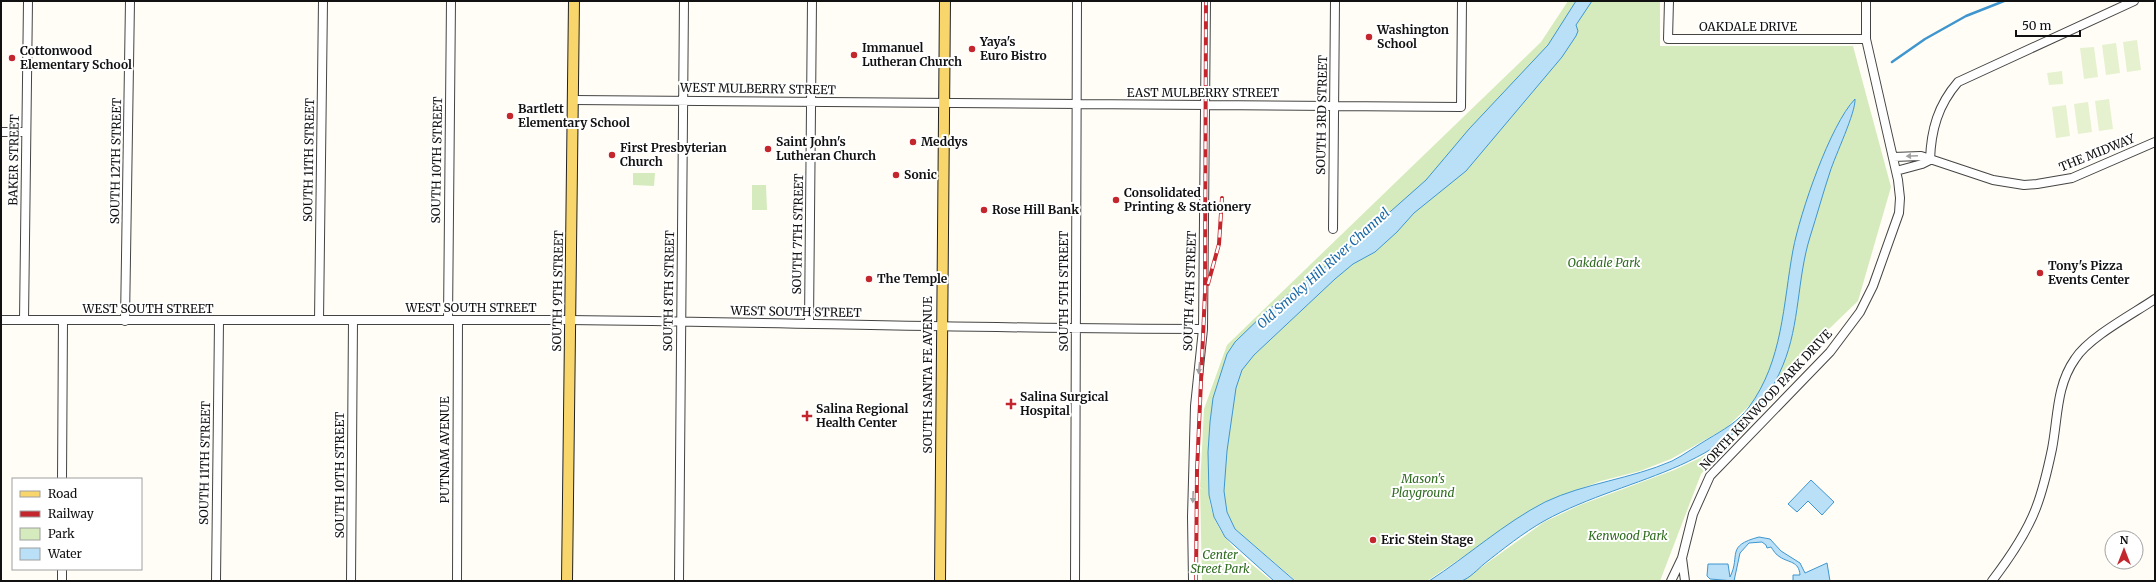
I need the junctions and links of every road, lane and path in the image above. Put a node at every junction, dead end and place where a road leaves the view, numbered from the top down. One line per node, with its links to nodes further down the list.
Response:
1 (28, 1): 25 (street, BAKER STREET)
2 (130, 1): 40 (street, SOUTH 12TH STREET)
3 (323, 1): 35 (street, SOUTH 11TH STREET)
4 (451, 1): 37 (street, SOUTH 10TH STREET)
5 (574, 1): 17 (main road, SOUTH 9TH STREET)
6 (684, 1): 18 (street, SOUTH 8TH STREET)
7 (812, 1): 19 (street, SOUTH 7TH STREET)
8 (945, 1): 20 (main road, SOUTH SANTA FE AVENUE)
9 (1077, 1): 21 (street, SOUTH 5TH STREET)
10 (1206, 1): 22 (street, SOUTH 4TH STREET)
11 (1335, 1): 23 (street, SOUTH 3RD STREET)
12 (1462, 1): 23 (street, EAST MULBERRY STREET)
13 (1669, 1): 16 (street, OAKDALE DRIVE)
14 (1866, 1): 16 (street, NORTH KENWOOD PARK DRIVE)
15 (2134, 1): 28 (street)
16 (1866, 39): 27 (street, NORTH KENWOOD PARK DRIVE)
17 (573, 100): 18 (street, WEST MULBERRY STREET); 39 (main road, SOUTH 9TH STREET)
18 (684, 100): 19 (street, WEST MULBERRY STREET); 42 (street, SOUTH 8TH STREET)
19 (812, 101): 20 (street, WEST MULBERRY STREET); 43 (street, SOUTH 7TH STREET)
20 (944, 104): 21 (street, EAST MULBERRY STREET); 44 (main road, SOUTH SANTA FE AVENUE)
21 (1077, 104): 22 (street, EAST MULBERRY STREET); 45 (street, SOUTH 5TH STREET)
22 (1205, 105): 23 (street, EAST MULBERRY STREET); 46 (street, SOUTH 4TH STREET)
23 (1335, 106): 30 (street, SOUTH 3RD STREET)
24 (1, 132): 25 (street)
25 (26, 132): 33 (street, BAKER STREET)
26 (2155, 142): 28 (street, THE MIDWAY)
27 (1892, 157): 28 (street, THE MIDWAY, one-way to 27); 29 (street, NORTH KENWOOD PARK DRIVE)
28 (1930, 160): 29 (street)
29 (1896, 171): 48 (street, NORTH KENWOOD PARK DRIVE)
30 (1333, 229)
31 (2155, 299): 61 (street)
32 (1, 320): 33 (street, WEST SOUTH STREET)
33 (24, 320): 34 (street, WEST SOUTH STREET)
34 (63, 320): 40 (street, WEST SOUTH STREET); 47 (street)
35 (319, 320): 36 (street, WEST SOUTH STREET); 41 (street, WEST SOUTH STREET)
36 (353, 320): 37 (street, WEST SOUTH STREET); 52 (street, SOUTH 10TH STREET)
37 (448, 320): 38 (street, WEST SOUTH STREET)
38 (458, 320): 39 (street, WEST SOUTH STREET); 53 (street, PUTNAM AVENUE)
39 (570, 320): 42 (street, WEST SOUTH STREET); 54 (main road, SOUTH 9TH STREET)
40 (125, 321): 41 (street, WEST SOUTH STREET)
41 (219, 322): 51 (street, SOUTH 11TH STREET)
42 (680, 322): 43 (street, WEST SOUTH STREET); 55 (street, SOUTH 8TH STREET)
43 (809, 323): 44 (street, WEST SOUTH STREET)
44 (942, 327): 45 (street, WEST SOUTH STREET); 56 (main road, SOUTH SANTA FE AVENUE)
45 (1076, 328): 46 (street, WEST SOUTH STREET); 57 (street, SOUTH 5TH STREET)
46 (1203, 329): 58 (street, SOUTH 4TH STREET, one-way to 58)
47 (62, 478)
48 (1682, 558): 59 (street, NORTH KENWOOD PARK DRIVE); 60 (street)
49 (62, 570): 50 (street)
50 (62, 581)
51 (216, 581)
52 (351, 581)
53 (456, 581)
54 (567, 581)
55 (679, 581)
56 (940, 581)
57 (1075, 581)
58 (1193, 581)
59 (1671, 581)
60 (1685, 581)
61 (1992, 581)

